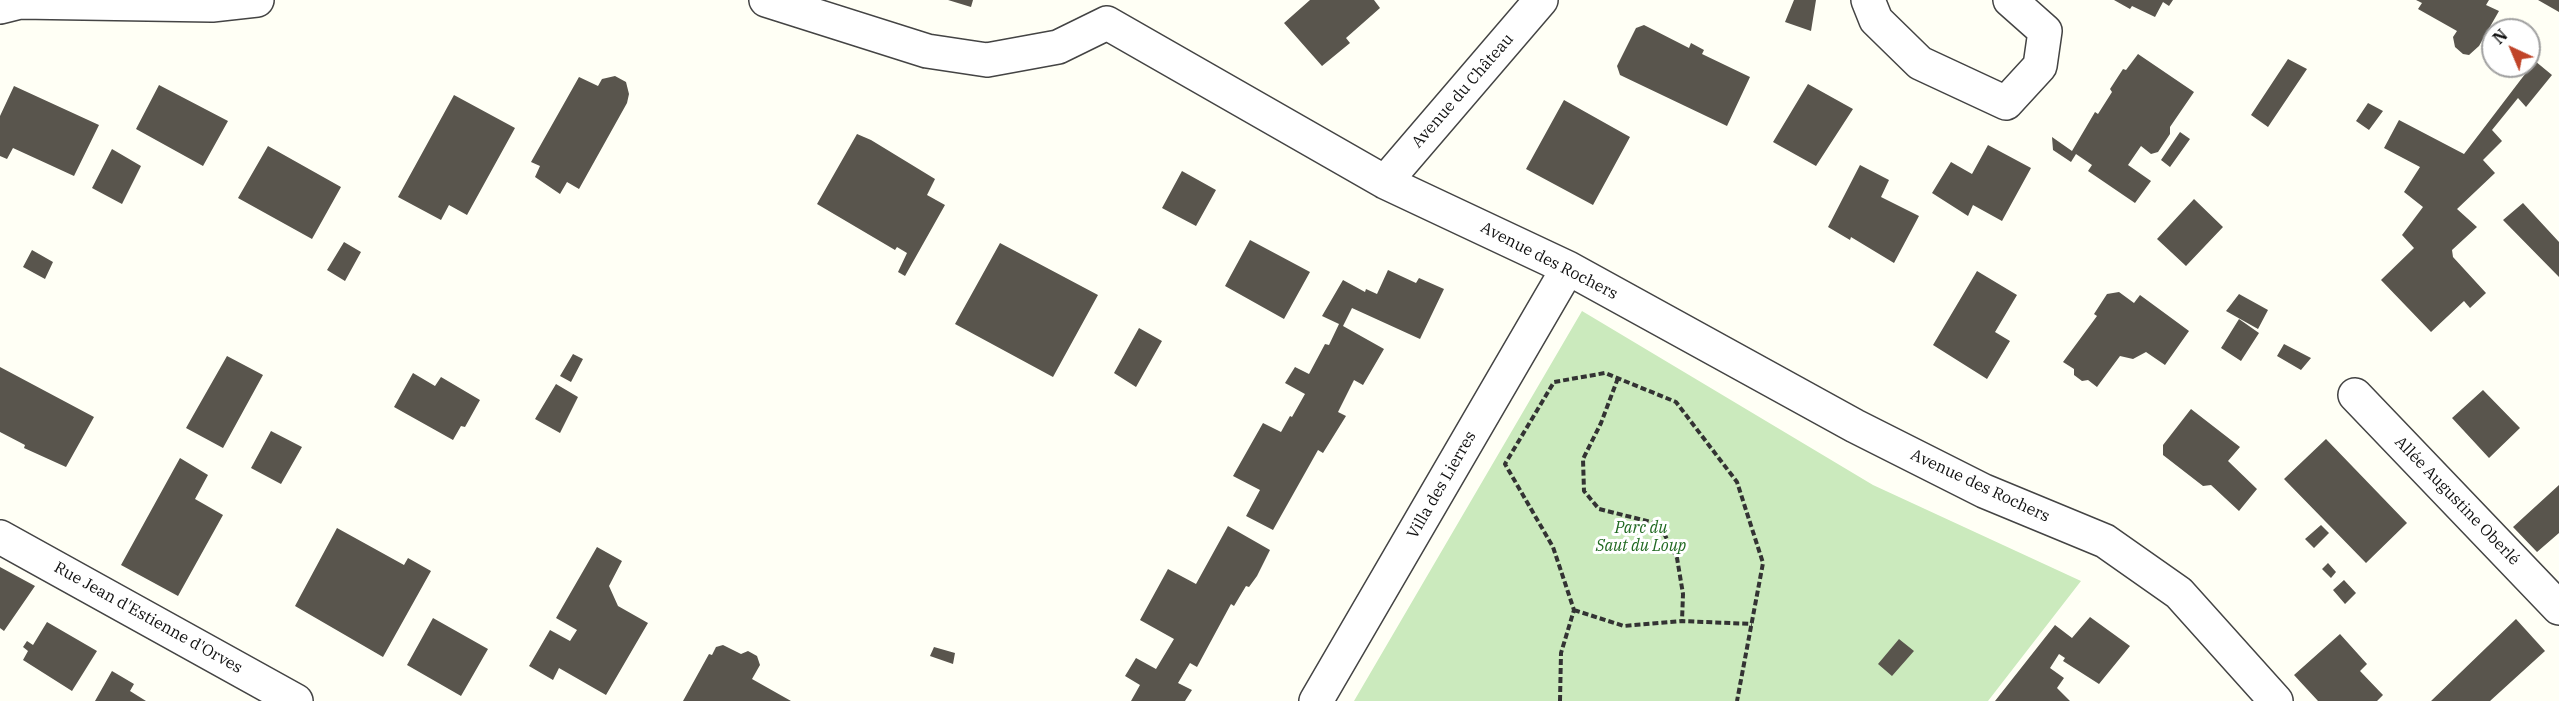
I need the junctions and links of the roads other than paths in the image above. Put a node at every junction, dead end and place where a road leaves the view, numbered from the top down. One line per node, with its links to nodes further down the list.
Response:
1 (257, 0): 6 (street)
2 (766, 0): 7 (street, Avenue des Rochers)
3 (1541, 0): 8 (street, Avenue du Château)
4 (1868, 0): 5 (street)
5 (2010, 0)
6 (14, 3)
7 (1103, 11): 8 (street, Avenue des Rochers)
8 (1385, 182): 9 (street, Avenue des Rochers)
9 (1568, 268): 14 (street, Villa des Lierres); 15 (street, Avenue des Rochers)
10 (2355, 395): 12 (street, Allée Augustine Oberlé)
11 (0, 537): 13 (street, Rue Jean d'Estienne d'Orves)
12 (2559, 608)
13 (296, 701)
14 (1316, 701)
15 (2276, 701)

